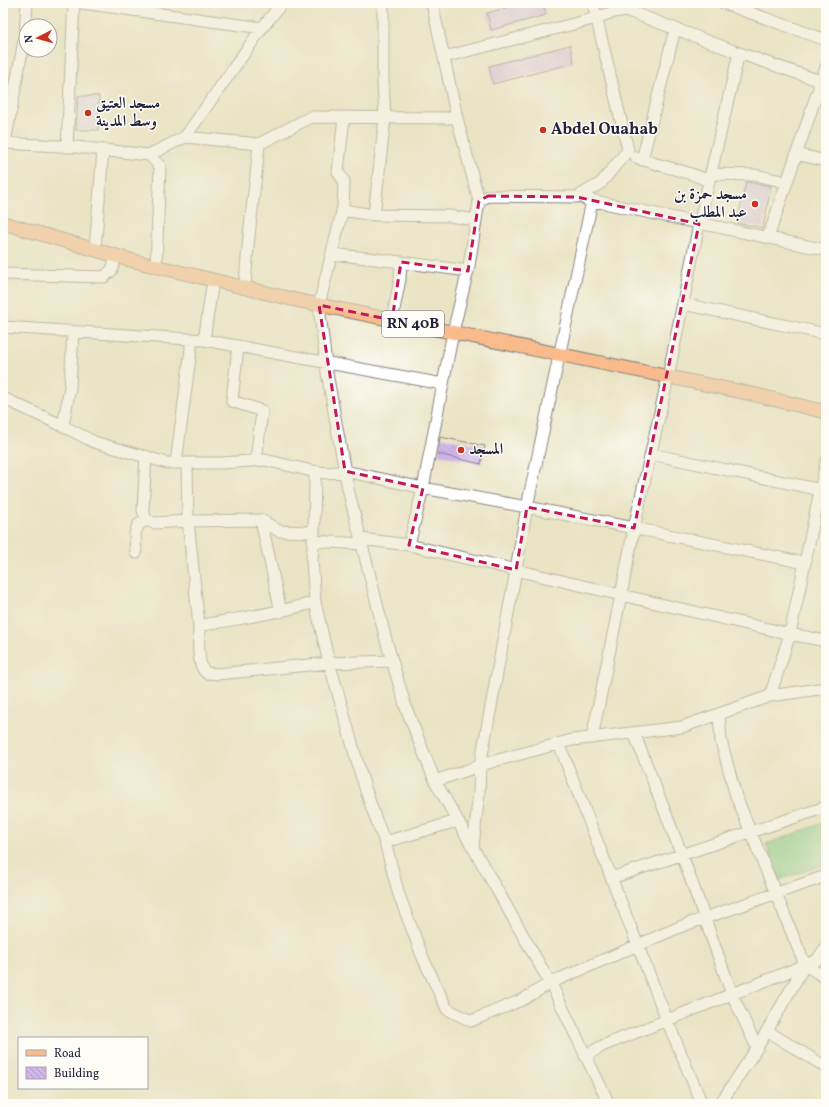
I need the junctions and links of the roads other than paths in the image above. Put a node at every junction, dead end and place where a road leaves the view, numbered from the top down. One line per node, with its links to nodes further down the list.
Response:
1 (27, 3): 21 (street)
2 (74, 3): 23 (street)
3 (82, 3): 10 (street)
4 (282, 3): 10 (street)
5 (383, 3): 18 (street)
6 (432, 3): 14 (street)
7 (593, 3): 9 (street)
8 (723, 3): 12 (street)
9 (597, 18): 11 (street); 14 (street); 25 (street)
10 (262, 28): 20 (street)
11 (675, 29): 13 (street); 28 (street)
12 (826, 40)
13 (739, 53): 16 (street); 30 (street)
14 (444, 57): 19 (street)
15 (826, 67): 16 (street)
16 (823, 83): 26 (street)
17 (344, 118): 18 (street); 22 (street); 35 (street)
18 (385, 118): 19 (street); 36 (street)
19 (457, 118): 33 (street)
20 (185, 137): 22 (street); 27 (street)
21 (4, 143): 23 (street)
22 (259, 144): 50 (street)
23 (68, 147): 24 (street)
24 (103, 150): 27 (street); 41 (street)
25 (626, 154): 28 (street); 32 (street)
26 (796, 154): 29 (street); 31 (street)
27 (149, 155): 46 (street)
28 (642, 160): 30 (street)
29 (826, 161)
30 (710, 178): 31 (street); 39 (street)
31 (786, 182): 40 (street)
32 (577, 197): 33 (street); 34 (street)
33 (479, 201): 37 (street)
34 (592, 201): 39 (street); 61 (street)
35 (342, 210): 36 (street); 43 (street)
36 (374, 215): 37 (street)
37 (476, 220): 47 (street)
38 (3, 223): 41 (main road, RN 40B)
39 (699, 224): 40 (street); 51 (street)
40 (768, 238): 42 (street)
41 (95, 250): 44 (main road, RN 40B)
42 (826, 250)
43 (332, 254): 45 (street); 52 (street)
44 (116, 256): 46 (main road, RN 40B); 48 (street)
45 (401, 262): 47 (street); 53 (street)
46 (156, 266): 49 (main road, RN 40B)
47 (468, 271): 56 (street)
48 (3, 274)
49 (213, 280): 50 (main road, RN 40B); 59 (street)
50 (245, 288): 52 (main road, RN 40B)
51 (683, 304): 57 (street); 63 (street)
52 (319, 305): 53 (main road, RN 40B); 62 (street)
53 (392, 320): 56 (main road, RN 40B)
54 (3, 327): 55 (street)
55 (73, 332): 58 (street); 67 (street)
56 (453, 332): 61 (main road, RN 40B); 64 (street)
57 (826, 334)
58 (191, 339): 59 (street); 72 (street)
59 (204, 340): 60 (street)
60 (238, 346): 62 (street); 70 (street)
61 (561, 355): 63 (main road, RN 40B); 78 (street)
62 (326, 363): 64 (street); 74 (street)
63 (668, 377): 66 (main road, RN 40B); 68 (street)
64 (443, 384): 76 (street)
65 (3, 398): 67 (street)
66 (826, 412)
67 (63, 426): 69 (street)
68 (651, 454): 77 (street); 82 (street)
69 (146, 456): 72 (street); 79 (street)
70 (256, 460): 73 (street); 75 (street)
71 (826, 462): 77 (street)
72 (176, 463): 73 (street)
73 (187, 464): 81 (street)
74 (345, 471): 75 (street); 76 (street); 84 (street)
75 (315, 472): 83 (street)
76 (423, 488): 78 (street); 85 (street)
77 (823, 490): 87 (street)
78 (527, 507): 82 (street); 88 (street)
79 (146, 520): 81 (street); 86 (street)
80 (261, 520): 81 (street); 83 (street); 91 (street)
81 (188, 521): 92 (street)
82 (634, 528): 87 (street); 89 (street)
83 (313, 537): 84 (street); 90 (street)
84 (361, 542): 85 (street); 95 (street)
85 (409, 545): 88 (street)
86 (136, 553)
87 (804, 563): 93 (street)
88 (516, 570): 89 (street); 103 (street)
89 (621, 595): 93 (street); 101 (street)
90 (314, 602): 91 (street); 96 (street)
91 (281, 612): 92 (street)
92 (199, 626): 96 (street)
93 (790, 634): 94 (street); 98 (street)
94 (826, 640)
95 (392, 661): 96 (street); 104 (street)
96 (329, 663): 108 (street)
97 (826, 688): 98 (street)
98 (770, 696): 99 (street)
99 (719, 714): 100 (street); 107 (street)
100 (634, 733): 101 (street); 110 (street)
101 (592, 738): 102 (street)
102 (559, 744): 103 (street); 112 (street)
103 (480, 766): 104 (street); 109 (street)
104 (435, 781): 106 (street)
105 (826, 807): 107 (street)
106 (457, 821): 108 (street); 109 (street)
107 (751, 832): 110 (street); 113 (street)
108 (385, 842): 119 (street)
109 (473, 848): 119 (street)
110 (682, 855): 112 (street); 114 (street)
111 (826, 876): 113 (street)
112 (611, 878): 115 (street)
113 (777, 893): 114 (street); 117 (street)
114 (705, 918): 115 (street); 120 (street)
115 (638, 945): 119 (street); 121 (street)
116 (826, 947): 117 (street)
117 (805, 965): 118 (street); 120 (street); 122 (street)
118 (826, 978)
119 (550, 983): 124 (street)
120 (732, 994): 121 (street); 123 (street)
121 (667, 1020): 124 (street); 128 (street)
122 (767, 1031): 123 (street); 125 (street)
123 (758, 1048): 126 (street)
124 (585, 1056): 127 (street)
125 (826, 1067)
126 (723, 1103)
127 (609, 1104)
128 (702, 1104)

